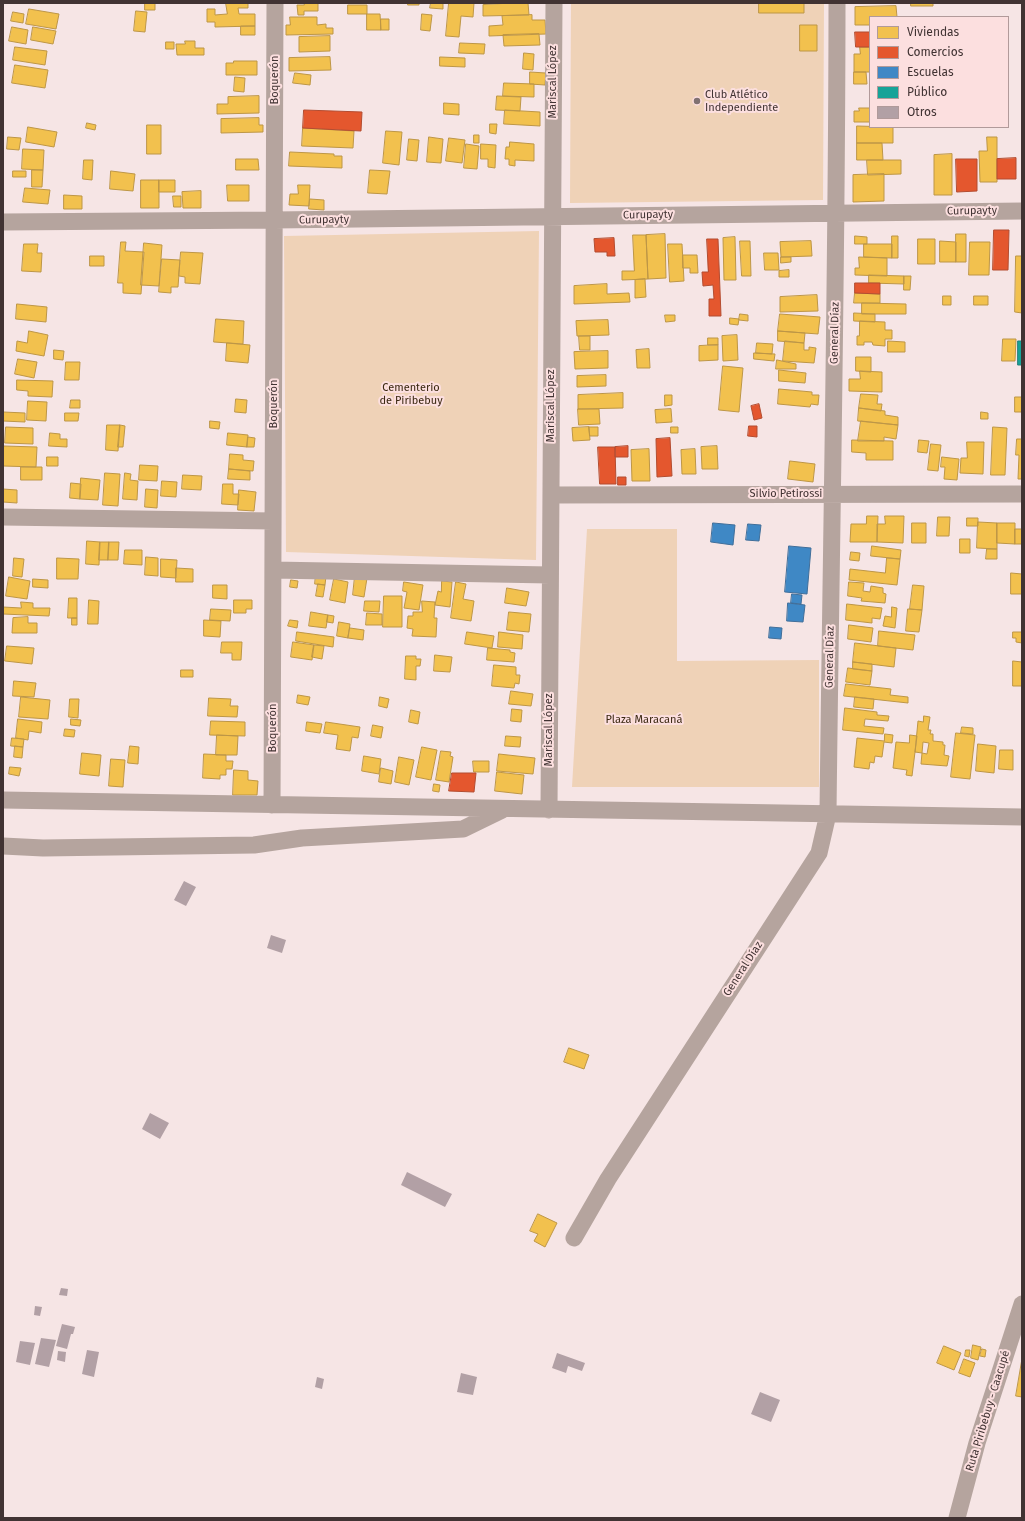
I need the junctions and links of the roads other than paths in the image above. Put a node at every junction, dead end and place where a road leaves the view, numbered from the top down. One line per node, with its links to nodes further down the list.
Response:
1 (275, 3): 7 (street, Boquerón)
2 (554, 3): 6 (street, Mariscal López)
3 (837, 3): 5 (street, General Díaz)
4 (1022, 211): 5 (street, Curupayty)
5 (837, 213): 6 (street, Curupayty); 9 (street, General Díaz)
6 (552, 217): 7 (street, Curupayty); 11 (street, Mariscal López)
7 (274, 220): 8 (street, Curupayty); 13 (street, Boquerón)
8 (3, 222)
9 (832, 494): 10 (street, Silvio Petirossi); 11 (street, Silvio Petirossi); 20 (street, General Díaz)
10 (1022, 494)
11 (551, 495): 15 (street, Mariscal López)
12 (3, 517): 13 (street)
13 (273, 520): 14 (street, Boquerón)
14 (273, 570): 15 (street); 17 (street, Boquerón)
15 (550, 575): 19 (street, Mariscal López)
16 (3, 800): 17 (street)
17 (272, 805): 18 (street)
18 (505, 809): 19 (street); 22 (street)
19 (549, 810): 20 (street)
20 (828, 814): 21 (street); 23 (street, General Díaz)
21 (1022, 817)
22 (3, 846)
23 (574, 1238)
24 (1022, 1304): 25 (street, Ruta Piribebuy - Caacupé)
25 (957, 1518)

